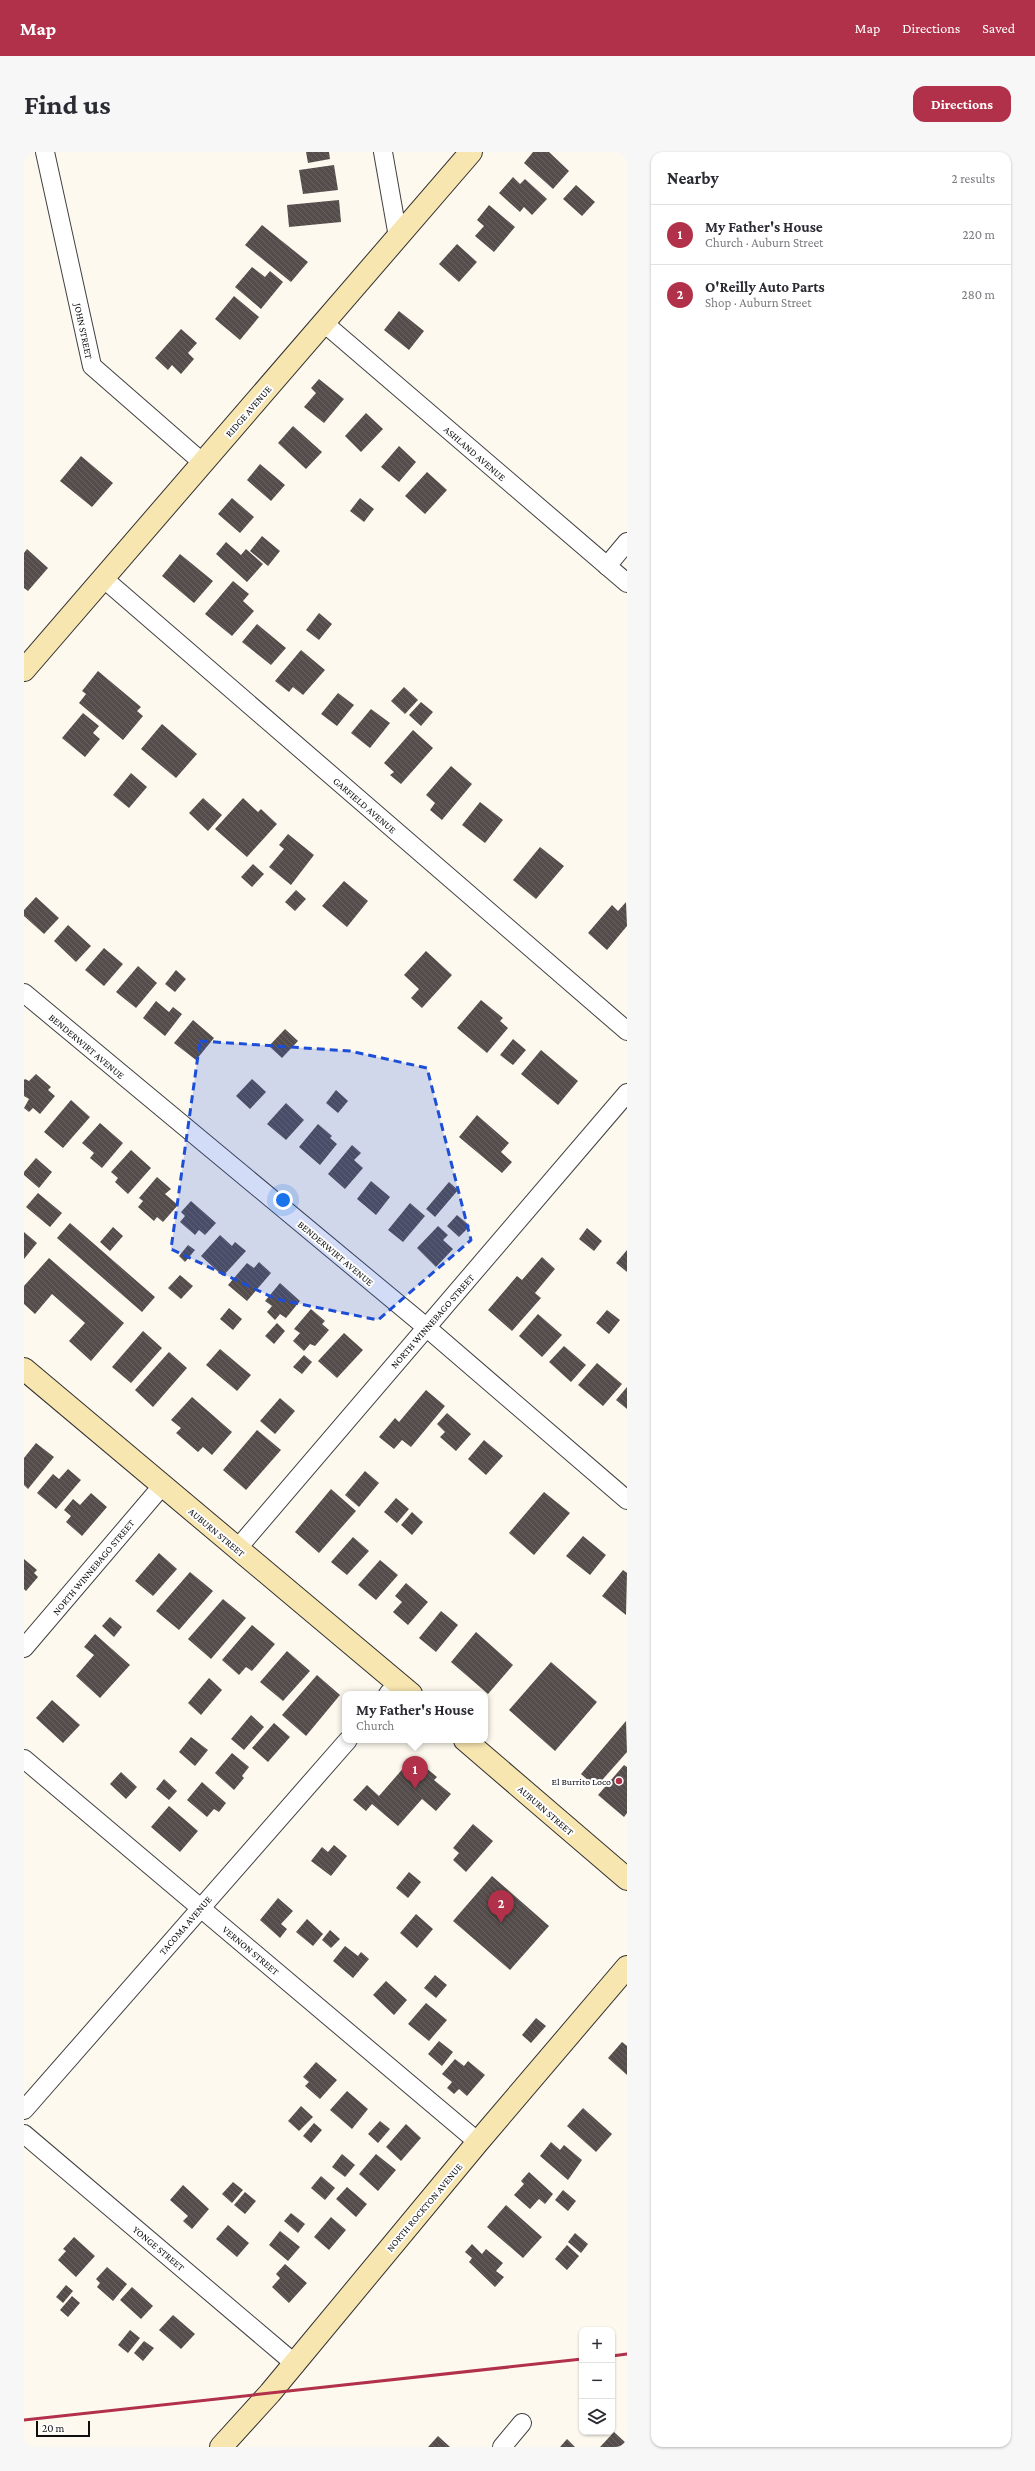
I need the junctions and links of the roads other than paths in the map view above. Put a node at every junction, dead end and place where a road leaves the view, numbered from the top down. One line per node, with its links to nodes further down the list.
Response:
1 (45, 152): 6 (street, JOHN STREET)
2 (383, 152): 4 (street)
3 (471, 152): 4 (main road, RIDGE AVENUE)
4 (398, 237): 5 (main road, RIDGE AVENUE)
5 (324, 323): 6 (main road, RIDGE AVENUE); 8 (street, ASHLAND AVENUE)
6 (203, 463): 9 (main road, RIDGE AVENUE)
7 (627, 542): 8 (street)
8 (607, 566): 10 (street, ASHLAND AVENUE)
9 (104, 578): 11 (main road, RIDGE AVENUE); 13 (street, GARFIELD AVENUE)
10 (627, 583)
11 (24, 670)
12 (24, 993): 15 (street, BENDERWIRT AVENUE)
13 (627, 1032)
14 (627, 1093): 15 (street, NORTH WINNEBAGO STREET)
15 (426, 1327): 18 (street, BENDERWIRT AVENUE); 19 (street, NORTH WINNEBAGO STREET)
16 (24, 1369): 17 (main road, AUBURN STREET)
17 (162, 1486): 19 (main road, AUBURN STREET); 20 (street, NORTH WINNEBAGO STREET)
18 (627, 1500)
19 (237, 1549): 21 (main road, AUBURN STREET)
20 (24, 1648)
21 (399, 1690)
22 (345, 1743): 26 (street, TACOMA AVENUE)
23 (468, 1743): 25 (main road, AUBURN STREET)
24 (24, 1759): 26 (street, VERNON STREET)
25 (627, 1879)
26 (200, 1907): 28 (street, TACOMA AVENUE); 30 (street, VERNON STREET)
27 (627, 1967): 30 (main road, NORTH ROCKTON AVENUE)
28 (24, 2110)
29 (24, 2134): 31 (street, YONGE STREET)
30 (478, 2142): 31 (main road, NORTH ROCKTON AVENUE)
31 (294, 2363): 33 (main road, NORTH ROCKTON AVENUE)
32 (522, 2423): 34 (street)
33 (221, 2447)
34 (502, 2447)

